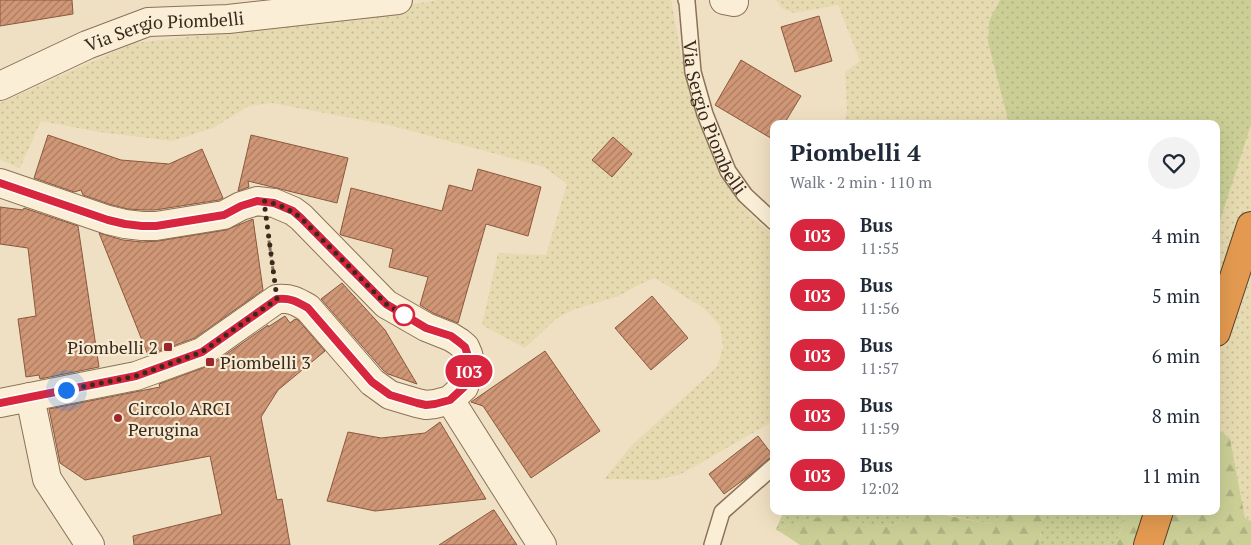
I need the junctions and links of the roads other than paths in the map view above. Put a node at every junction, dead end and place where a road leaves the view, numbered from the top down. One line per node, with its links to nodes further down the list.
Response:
1 (398, 0): 3 (street, Via Sergio Piombelli)
2 (686, 0): 6 (lane, Via Sergio Piombelli)
3 (148, 11): 4 (street, Via Sergio Piombelli)
4 (0, 86)
5 (0, 183): 10 (street)
6 (770, 218)
7 (1251, 226): 8 (highway)
8 (1220, 319)
9 (30, 397): 10 (street); 11 (street); 14 (street)
10 (450, 400): 15 (street)
11 (0, 402)
12 (770, 470): 16 (lane)
13 (1158, 515): 17 (highway)
14 (90, 545)
15 (542, 545)
16 (712, 545)
17 (1148, 545)

